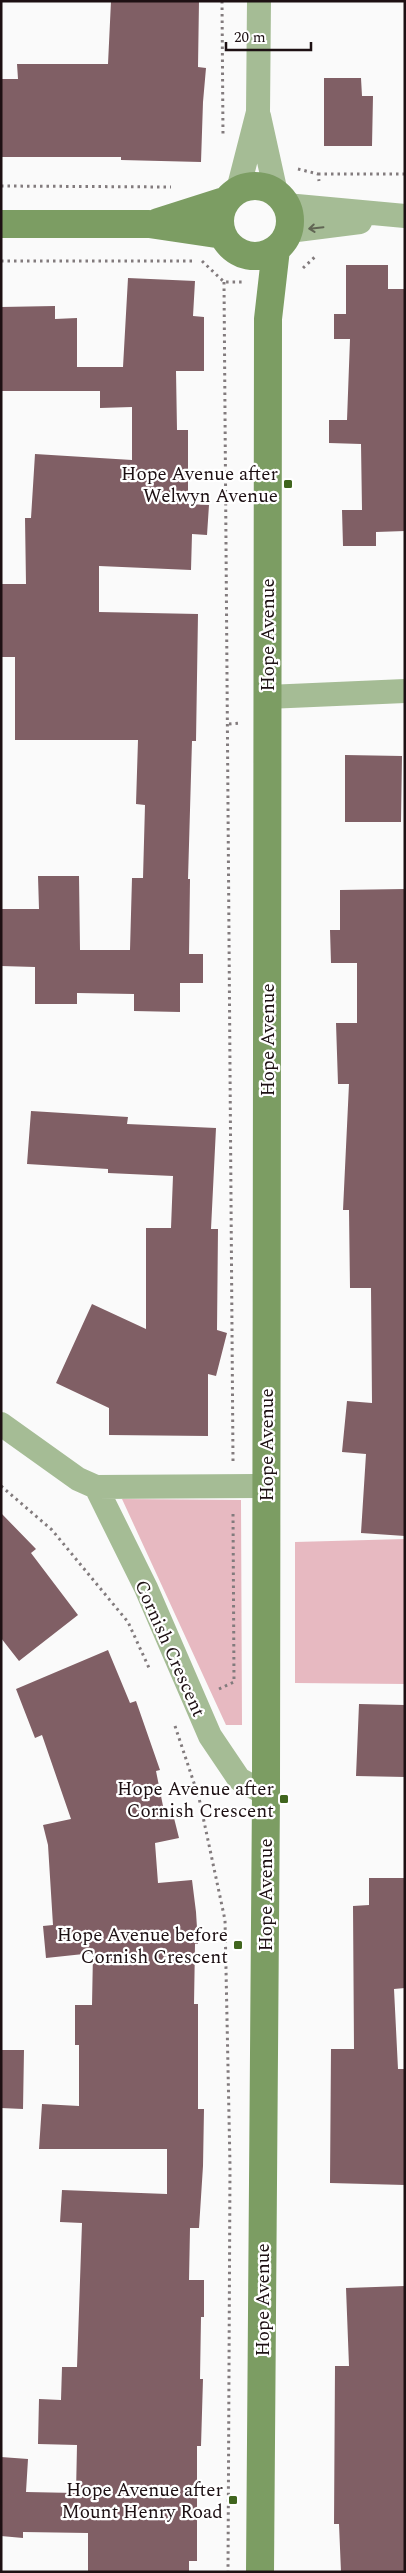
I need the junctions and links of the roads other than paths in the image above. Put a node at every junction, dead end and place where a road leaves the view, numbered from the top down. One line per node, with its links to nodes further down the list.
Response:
1 (259, 1): 2 (street, Hope Avenue)
2 (258, 112): 3 (street, Hope Avenue); 5 (street, Hope Avenue)
3 (232, 195): 5 (street); 7 (street); 8 (street)
4 (402, 216): 5 (street)
5 (282, 219): 9 (street); 10 (street, Hope Avenue)
6 (1, 224): 7 (street)
7 (149, 224): 8 (street)
8 (223, 235): 9 (street)
9 (245, 255): 10 (street, Hope Avenue)
10 (268, 319): 12 (street, Hope Avenue)
11 (405, 691): 12 (street)
12 (267, 697): 15 (street, Hope Avenue)
13 (1, 1424): 14 (street)
14 (96, 1486): 15 (street); 16 (street, Cornish Crescent)
15 (266, 1486): 16 (street, Hope Avenue)
16 (266, 1794): 17 (street, Hope Avenue)
17 (260, 2572)

